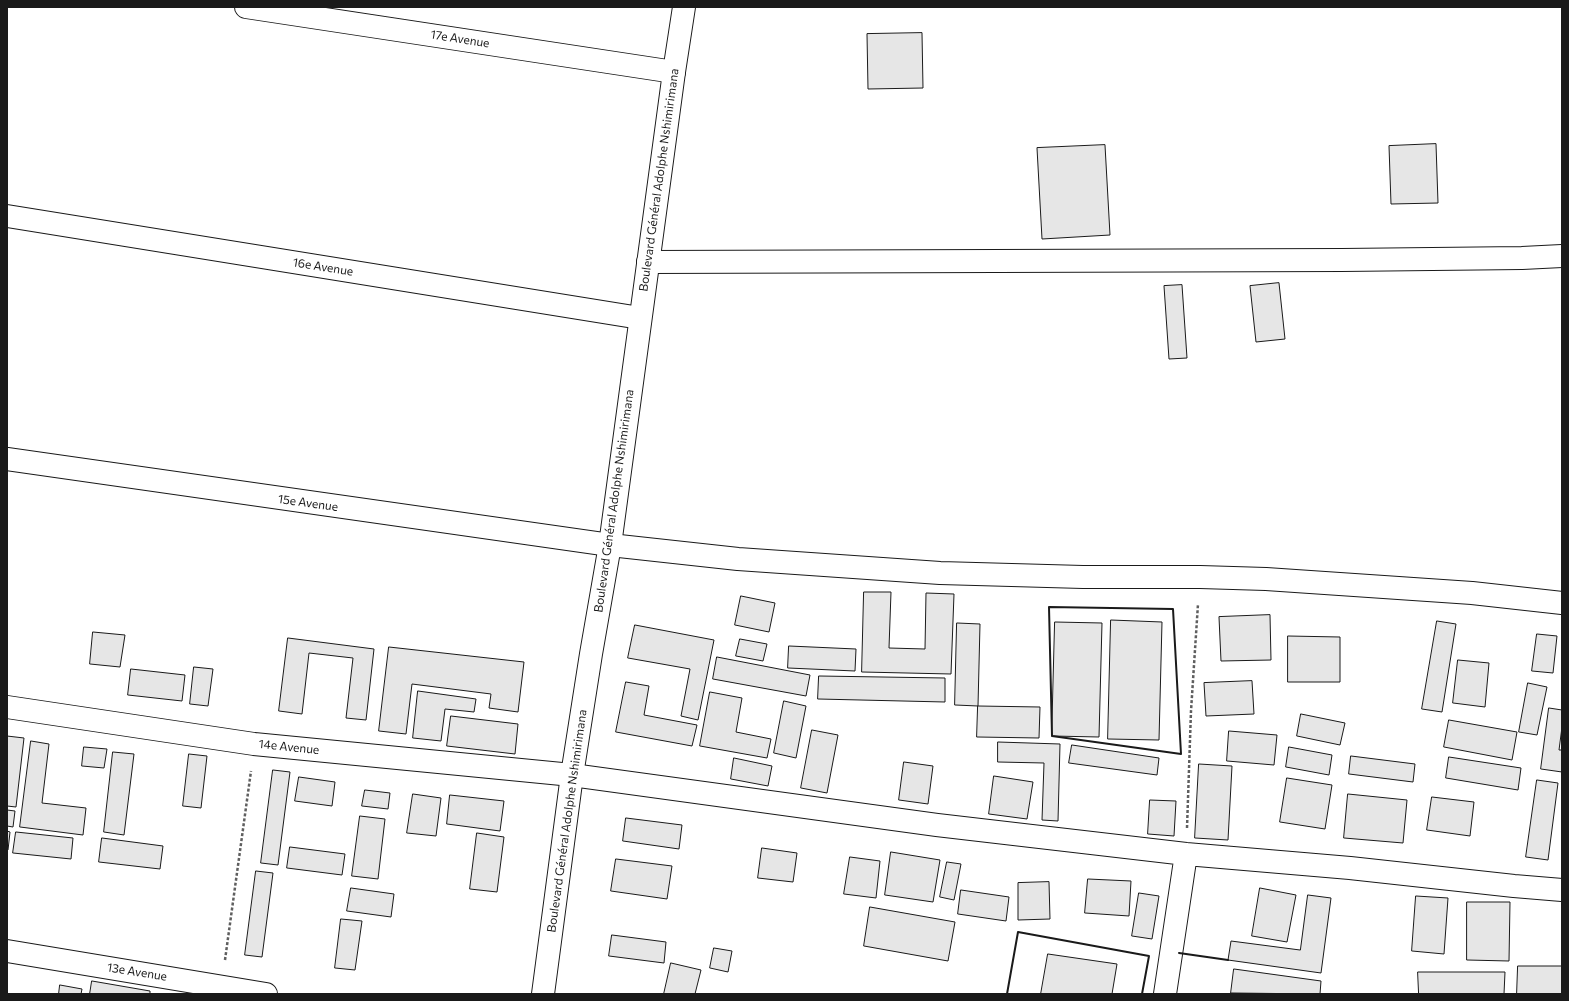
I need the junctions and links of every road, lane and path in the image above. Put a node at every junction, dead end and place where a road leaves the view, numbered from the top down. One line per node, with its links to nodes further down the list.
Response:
1 (246, 7): 3 (street, 17e Avenue)
2 (684, 7): 3 (street, Boulevard Général Adolphe Nshimirimana)
3 (674, 72): 6 (street, Boulevard Général Adolphe Nshimirimana)
4 (7, 216): 7 (street, 16e Avenue)
5 (1562, 256): 6 (street)
6 (648, 262): 7 (street, Boulevard Général Adolphe Nshimirimana)
7 (640, 318): 9 (street, Boulevard Général Adolphe Nshimirimana)
8 (7, 459): 9 (street, 15e Avenue)
9 (610, 545): 10 (street, 15e Avenue); 14 (street, Boulevard Général Adolphe Nshimirimana)
10 (1200, 577): 11 (street, 15e Avenue); 15 (path)
11 (1562, 604)
12 (7, 706): 13 (street, 14e Avenue)
13 (254, 744): 14 (street, 14e Avenue); 18 (path)
14 (572, 775): 15 (street, 14e Avenue); 20 (street, Boulevard Général Adolphe Nshimirimana)
15 (1186, 854): 16 (street, 14e Avenue); 21 (street)
16 (1562, 890)
17 (7, 951): 18 (street, 13e Avenue)
18 (222, 986): 19 (street, 13e Avenue)
19 (266, 994)
20 (543, 994)
21 (1165, 994)

